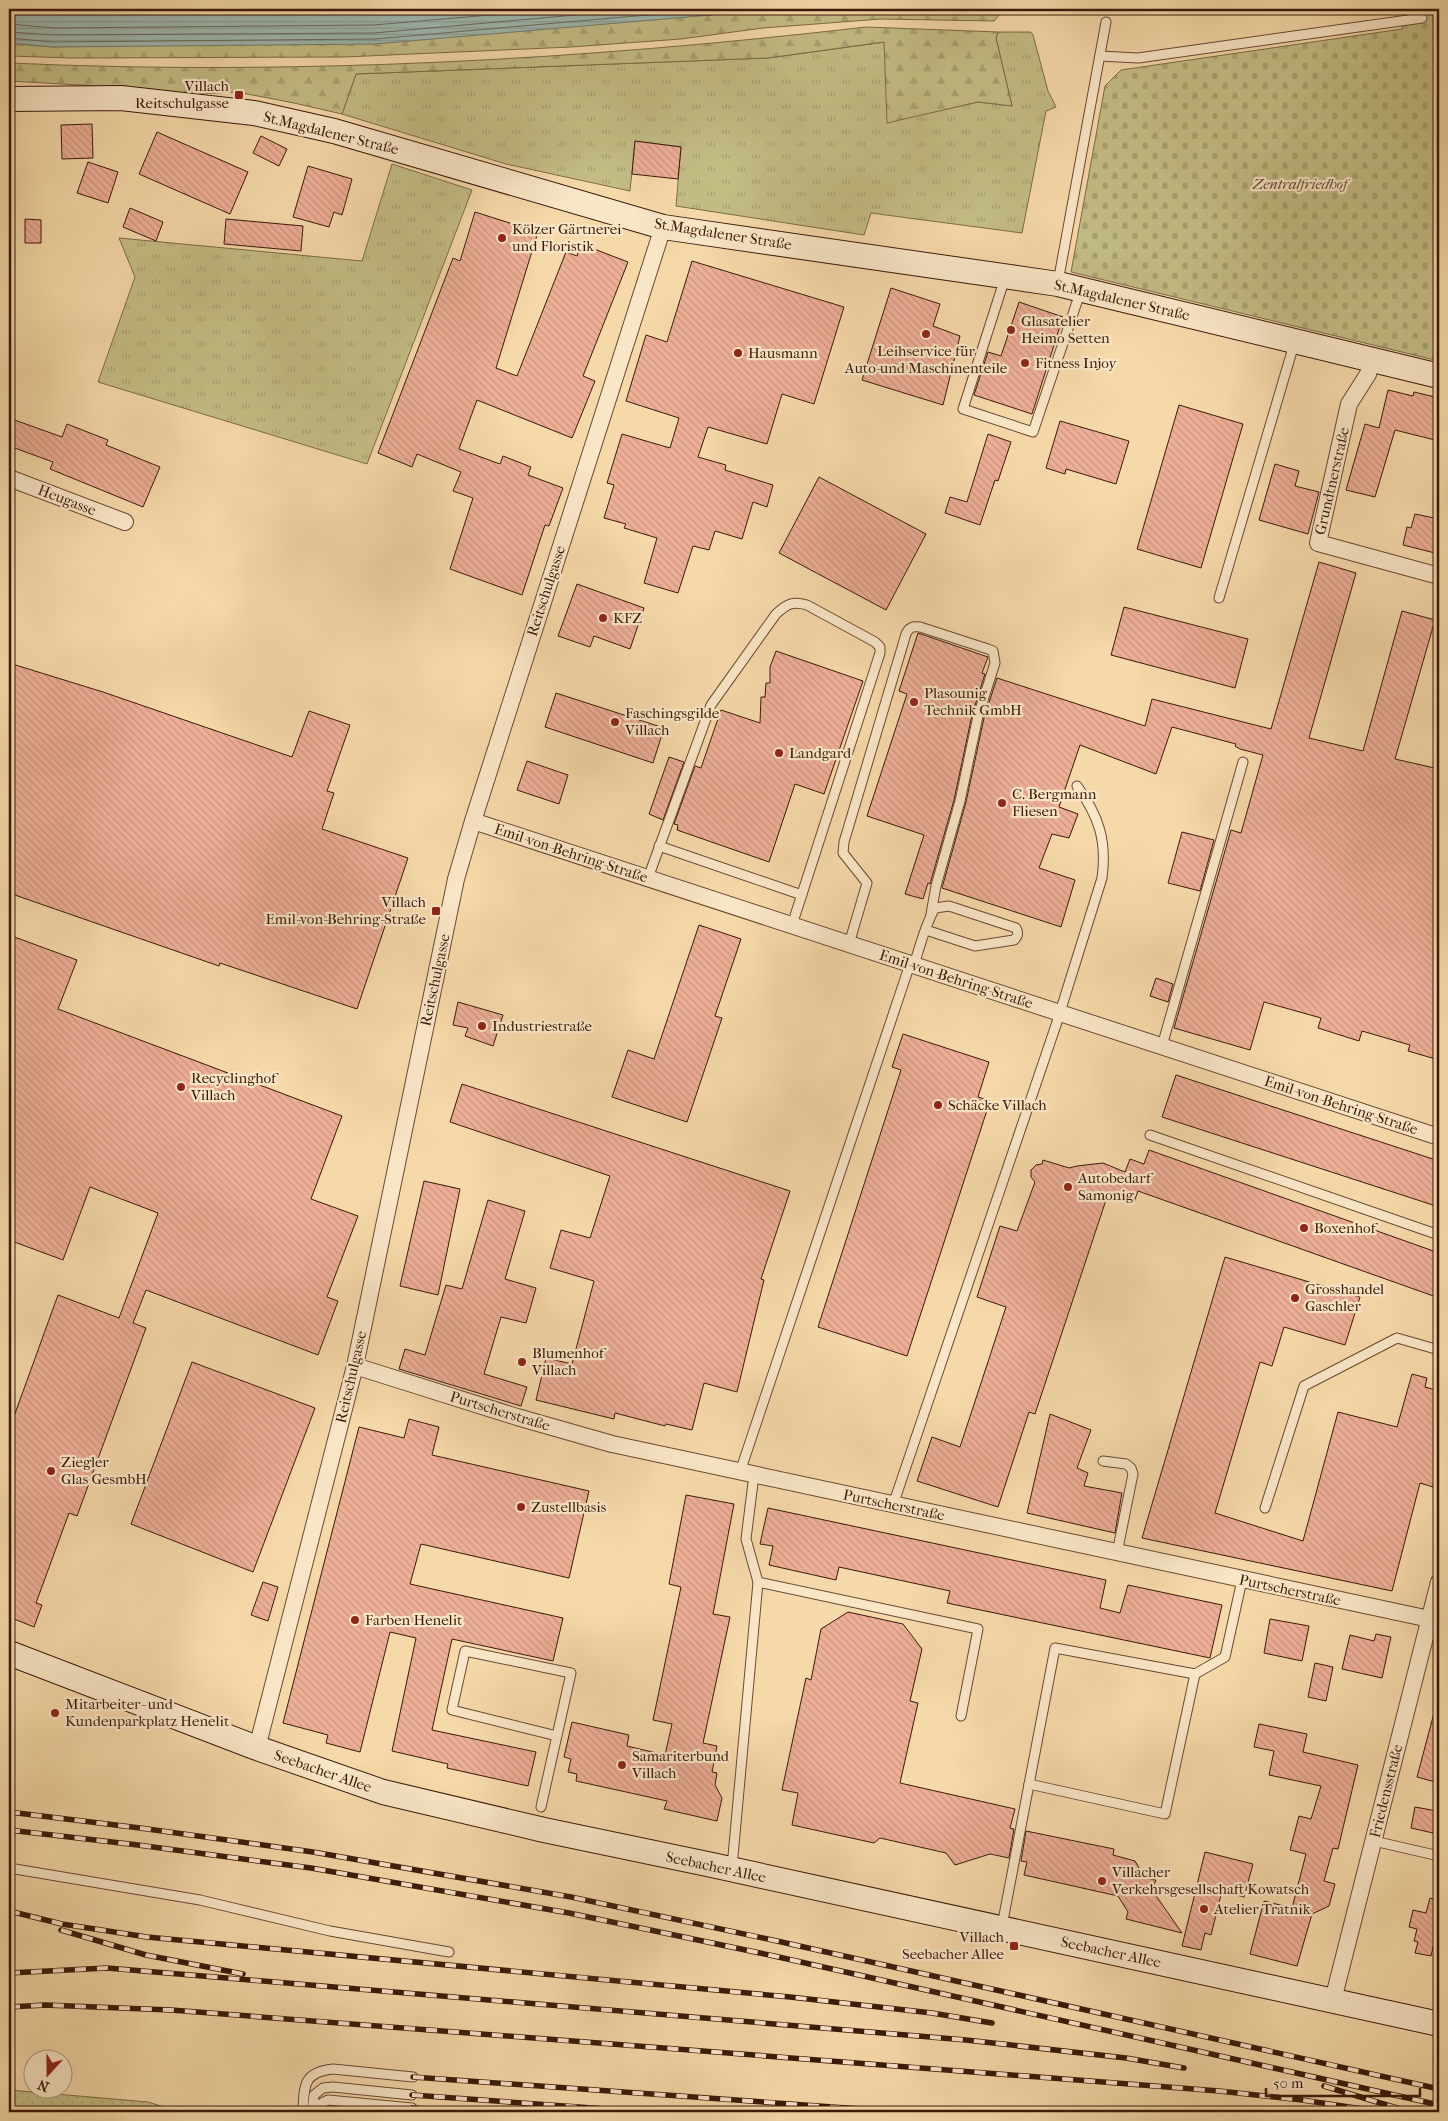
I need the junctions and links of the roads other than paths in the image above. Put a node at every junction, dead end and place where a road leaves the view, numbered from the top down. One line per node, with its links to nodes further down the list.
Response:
1 (1422, 18): 3 (lane)
2 (1106, 22): 3 (lane)
3 (1100, 56): 7 (lane)
4 (9, 99): 5 (street, St.Magdalener Straße)
5 (663, 227): 6 (street, St.Magdalener Straße); 17 (street, Reitschulgasse)
6 (1006, 276): 7 (street, St.Magdalener Straße); 7 (lane)
7 (1069, 287): 8 (street, St.Magdalener Straße)
8 (1295, 341): 9 (street, St.Magdalener Straße); 14 (lane)
9 (1372, 360): 10 (street, St.Magdalener Straße); 13 (street, Grundtnerstraße)
10 (1439, 376)
11 (9, 478): 12 (street, Heugasse)
12 (125, 522)
13 (1439, 576)
14 (1219, 598)
15 (1242, 762): 27 (lane)
16 (1077, 786): 26 (lane)
17 (473, 821): 19 (street, Emil-von-Behring-Straße); 32 (street, Reitschulgasse)
18 (659, 846): 19 (lane); 20 (lane); 20 (lane)
19 (648, 878): 22 (street, Emil-von-Behring-Straße)
20 (802, 895): 22 (lane)
21 (931, 914): 23 (lane); 23 (lane); 24 (lane)
22 (792, 925): 24 (street, Emil-von-Behring-Straße)
23 (926, 930): 25 (lane)
24 (849, 944): 25 (street, Emil-von-Behring-Straße)
25 (912, 964): 26 (street, Emil-von-Behring-Straße); 34 (lane)
26 (1060, 1012): 27 (street, Emil-von-Behring-Straße); 35 (lane)
27 (1162, 1046): 29 (street, Emil-von-Behring-Straße)
28 (1150, 1135): 30 (lane)
29 (1439, 1137)
30 (1439, 1235)
31 (1439, 1350): 36 (lane)
32 (355, 1366): 34 (street, Purtscherstraße); 46 (street, Reitschulgasse)
33 (1103, 1461): 37 (lane)
34 (747, 1473): 35 (street, Purtscherstraße); 39 (lane)
35 (893, 1505): 37 (street, Purtscherstraße)
36 (1266, 1508)
37 (1117, 1553): 38 (street, Purtscherstraße)
38 (1242, 1580): 41 (street, Purtscherstraße); 43 (lane)
39 (758, 1582): 44 (lane); 52 (lane)
40 (1439, 1582): 41 (street, Friedensstraße)
41 (1435, 1620): 49 (street, Friedensstraße)
42 (9, 1653): 46 (street, Seebacher Allee)
43 (1196, 1674): 47 (lane); 47 (lane)
44 (961, 1716)
45 (558, 1736): 45 (lane); 48 (lane)
46 (257, 1748): 52 (street, Seebacher Allee)
47 (1028, 1784): 53 (lane)
48 (542, 1807)
49 (1374, 1840): 50 (lane); 55 (street, Friedensstraße)
50 (1439, 1856)
51 (9, 1868): 54 (lane)
52 (732, 1870): 53 (street, Seebacher Allee)
53 (1002, 1929): 55 (street, Seebacher Allee)
54 (449, 1952)
55 (1333, 2000): 56 (street, Seebacher Allee)
56 (1439, 2024)
57 (413, 2076): 60 (lane)
58 (412, 2095): 61 (lane)
59 (412, 2108): 62 (lane)
60 (303, 2112)
61 (312, 2112)
62 (318, 2112)

